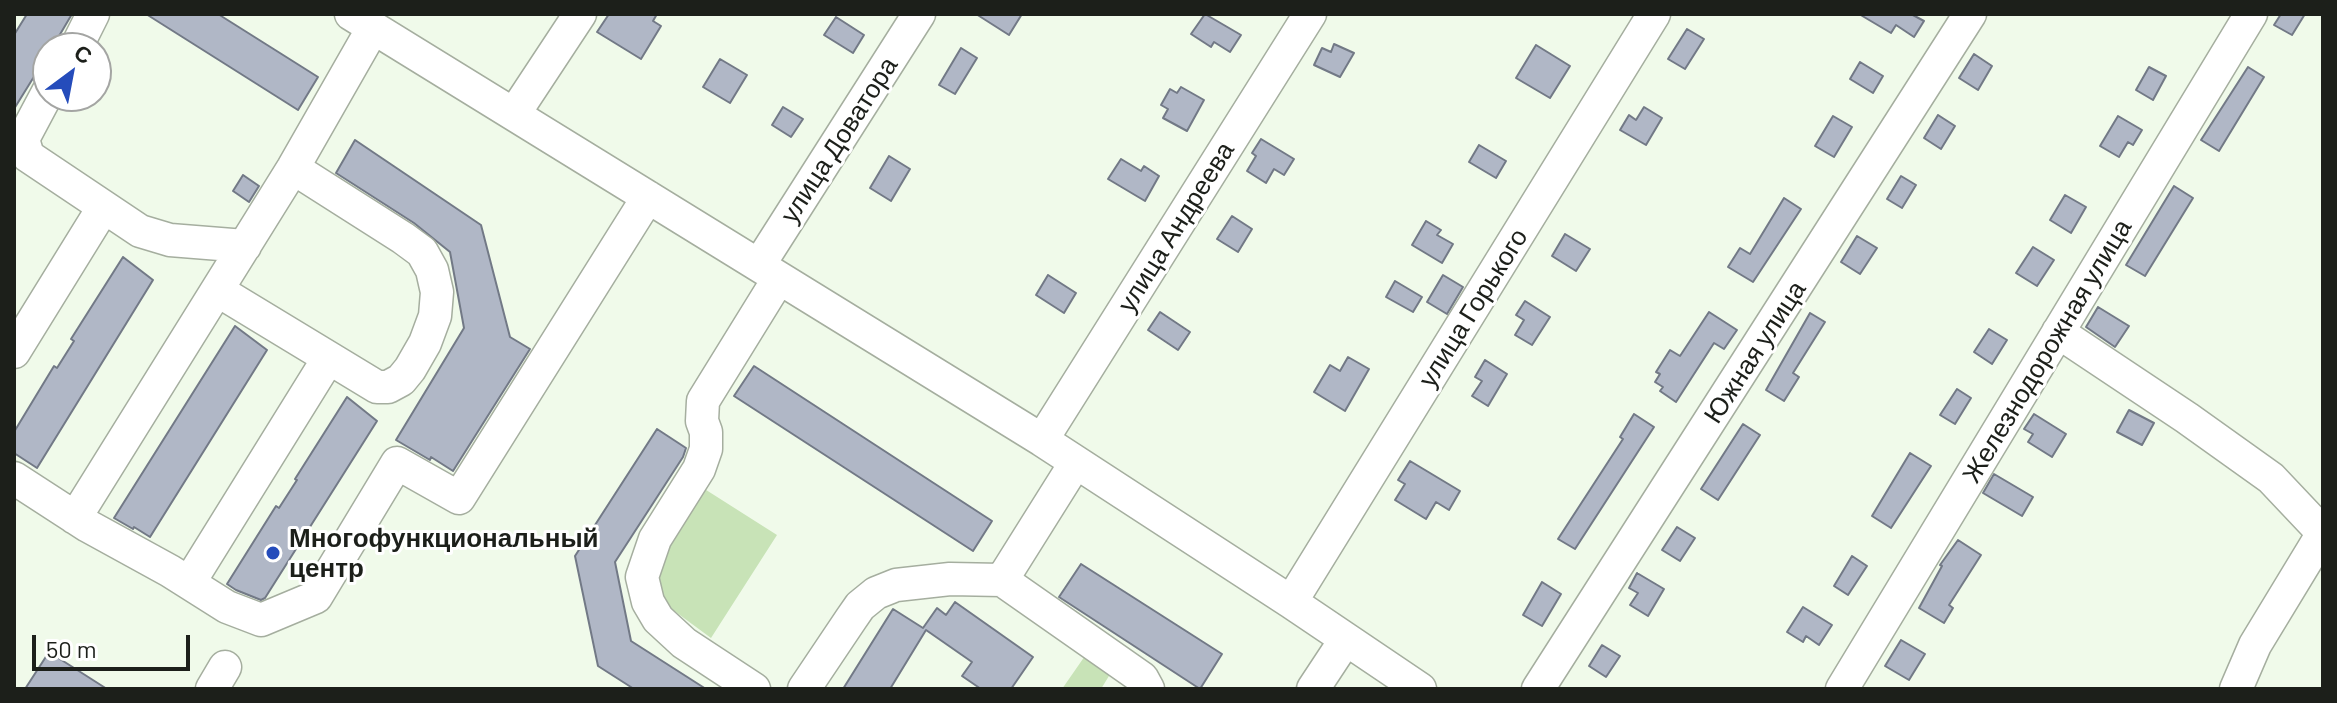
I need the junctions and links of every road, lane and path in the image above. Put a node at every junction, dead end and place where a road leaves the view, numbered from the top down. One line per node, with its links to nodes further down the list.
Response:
1 (93, 14): 9 (street)
2 (580, 14): 11 (street)
3 (919, 14): 16 (street, улица Доватора)
4 (1310, 14): 21 (street, улица Андреева)
5 (1654, 14): 28 (street, улица Горького)
6 (1970, 14): 35 (street, Южная улица)
7 (2251, 14): 18 (street, Железнодорожная улица)
8 (362, 21): 11 (street); 12 (street)
9 (84, 32)
10 (37, 112): 14 (street)
11 (514, 114): 13 (street)
12 (293, 168): 15 (street); 20 (street)
13 (648, 197): 16 (street); 27 (street)
14 (103, 208): 15 (street); 19 (street)
15 (245, 246): 17 (street)
16 (769, 272): 21 (street); 30 (street, улица Доватора)
17 (217, 290): 20 (street); 24 (street)
18 (2058, 332): 25 (street); 36 (street, Железнодорожная улица)
19 (14, 352)
20 (328, 359): 27 (street)
21 (1042, 440): 22 (street)
22 (1076, 462): 26 (street); 28 (street)
23 (14, 478): 24 (street)
24 (75, 518): 27 (street)
25 (2323, 533): 37 (street)
26 (1002, 580): 31 (street); 32 (street)
27 (189, 583)
28 (1291, 602): 29 (street)
29 (1346, 639): 33 (street); 34 (street)
30 (754, 689)
31 (804, 689)
32 (1148, 689)
33 (1313, 689)
34 (1420, 689)
35 (1538, 689)
36 (1842, 689)
37 (2236, 689)

